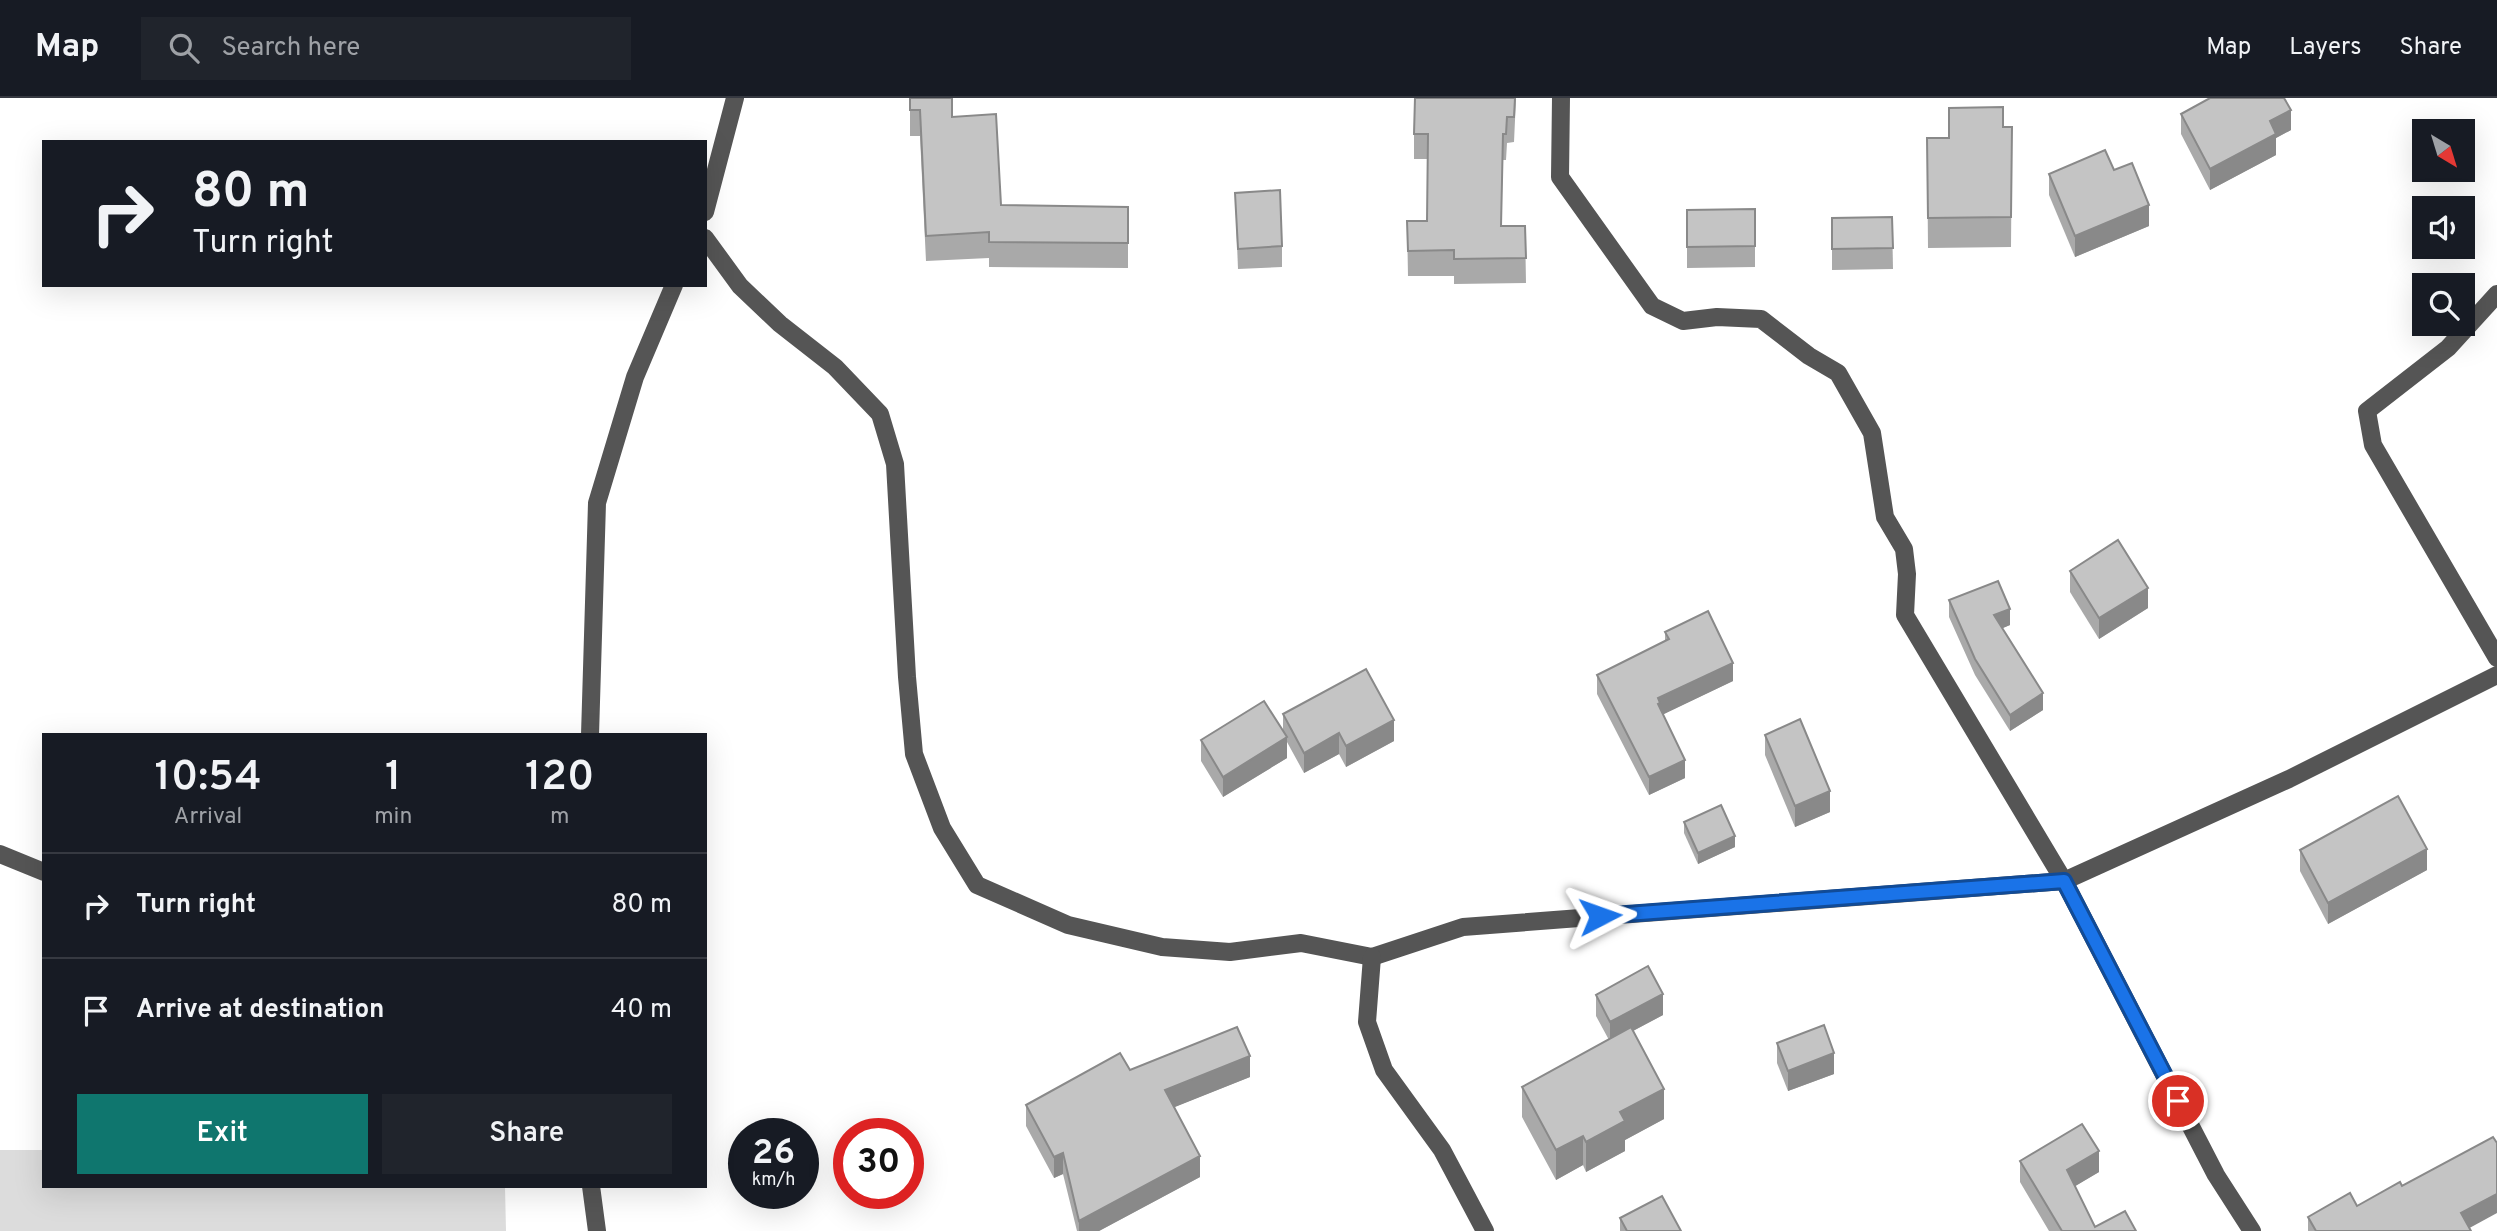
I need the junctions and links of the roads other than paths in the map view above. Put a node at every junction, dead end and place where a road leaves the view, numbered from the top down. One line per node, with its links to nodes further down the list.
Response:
1 (736, 98): 3 (street)
2 (1561, 98): 12 (street)
3 (707, 205)
4 (707, 241): 13 (street)
5 (673, 287): 9 (street)
6 (2497, 293): 7 (street)
7 (2497, 658)
8 (2497, 675): 12 (street)
9 (590, 733)
10 (0, 854): 11 (street)
11 (42, 871)
12 (2064, 881): 13 (street); 17 (street)
13 (1372, 957): 16 (street)
14 (591, 1188): 15 (street)
15 (597, 1231)
16 (1485, 1231)
17 (2252, 1231)

